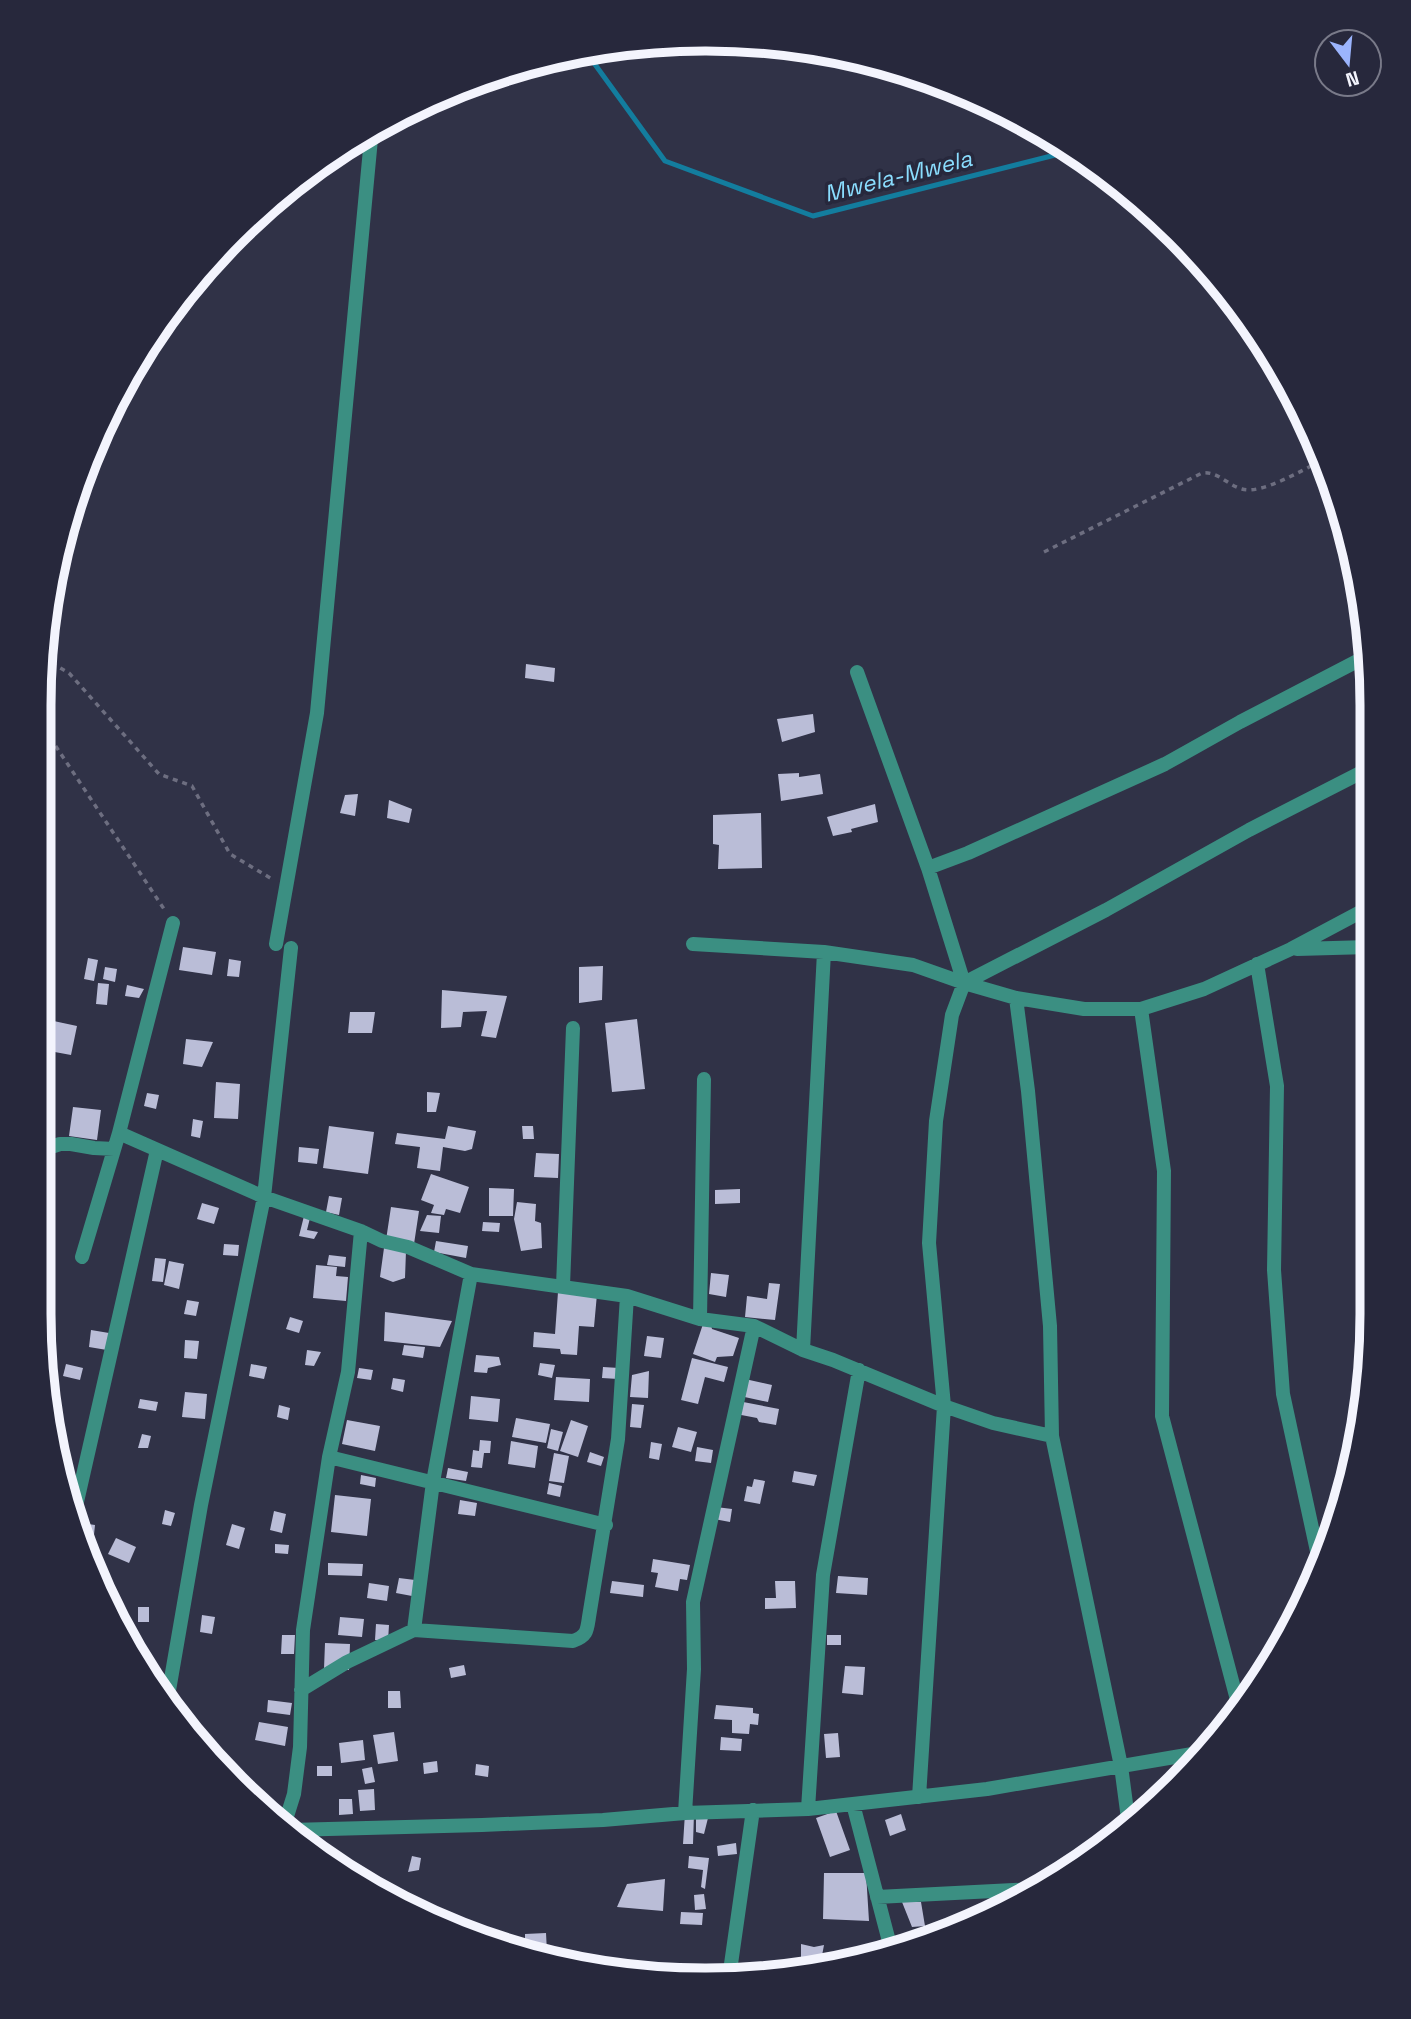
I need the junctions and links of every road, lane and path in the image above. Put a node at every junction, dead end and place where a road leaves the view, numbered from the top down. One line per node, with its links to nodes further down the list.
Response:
1 (371, 143): 10 (street)
2 (1314, 465): 3 (path)
3 (1044, 552)
4 (1359, 661): 9 (street)
5 (52, 663): 10 (path)
6 (857, 672): 9 (street)
7 (51, 740): 12 (path)
8 (1360, 773): 18 (street)
9 (928, 868): 18 (street)
10 (286, 887): 27 (street)
11 (1360, 912): 15 (street)
12 (173, 923): 23 (street)
13 (693, 944): 16 (street)
14 (1360, 947): 15 (street)
15 (1291, 949): 17 (street)
16 (824, 952): 18 (street); 35 (street)
17 (1257, 964): 20 (street); 43 (street)
18 (964, 983): 19 (street); 37 (street)
19 (1016, 998): 20 (street); 38 (street)
20 (1141, 1009): 47 (street)
21 (573, 1028): 31 (street)
22 (704, 1079): 33 (street)
23 (119, 1133): 25 (street); 26 (street)
24 (51, 1147): 25 (street)
25 (114, 1149): 29 (street)
26 (157, 1150): 27 (street); 41 (street)
27 (264, 1197): 28 (street); 45 (street)
28 (361, 1231): 30 (street); 39 (street)
29 (82, 1257)
30 (471, 1274): 31 (street); 40 (street)
31 (563, 1286): 32 (street)
32 (627, 1296): 33 (street); 42 (street)
33 (700, 1319): 34 (street)
34 (754, 1325): 35 (street); 54 (street)
35 (803, 1350): 36 (street)
36 (859, 1370): 37 (street); 52 (street)
37 (944, 1406): 38 (street); 50 (street)
38 (1052, 1436): 49 (street)
39 (329, 1457): 40 (street); 46 (street)
40 (433, 1482): 42 (street); 44 (street)
41 (78, 1499)
42 (606, 1525): 44 (street)
43 (1316, 1548)
44 (414, 1630): 46 (street)
45 (169, 1689)
46 (302, 1690): 56 (street)
47 (1236, 1696)
48 (1189, 1755): 49 (street)
49 (1121, 1766): 50 (street); 55 (street)
50 (919, 1797): 51 (street)
51 (853, 1804): 52 (street); 59 (street)
52 (808, 1809): 53 (street)
53 (753, 1810): 54 (street); 61 (street)
54 (685, 1813): 57 (street)
55 (1127, 1814)
56 (287, 1817)
57 (303, 1830)
58 (1016, 1890): 59 (street)
59 (877, 1896): 60 (street)
60 (889, 1942)
61 (731, 1967)

